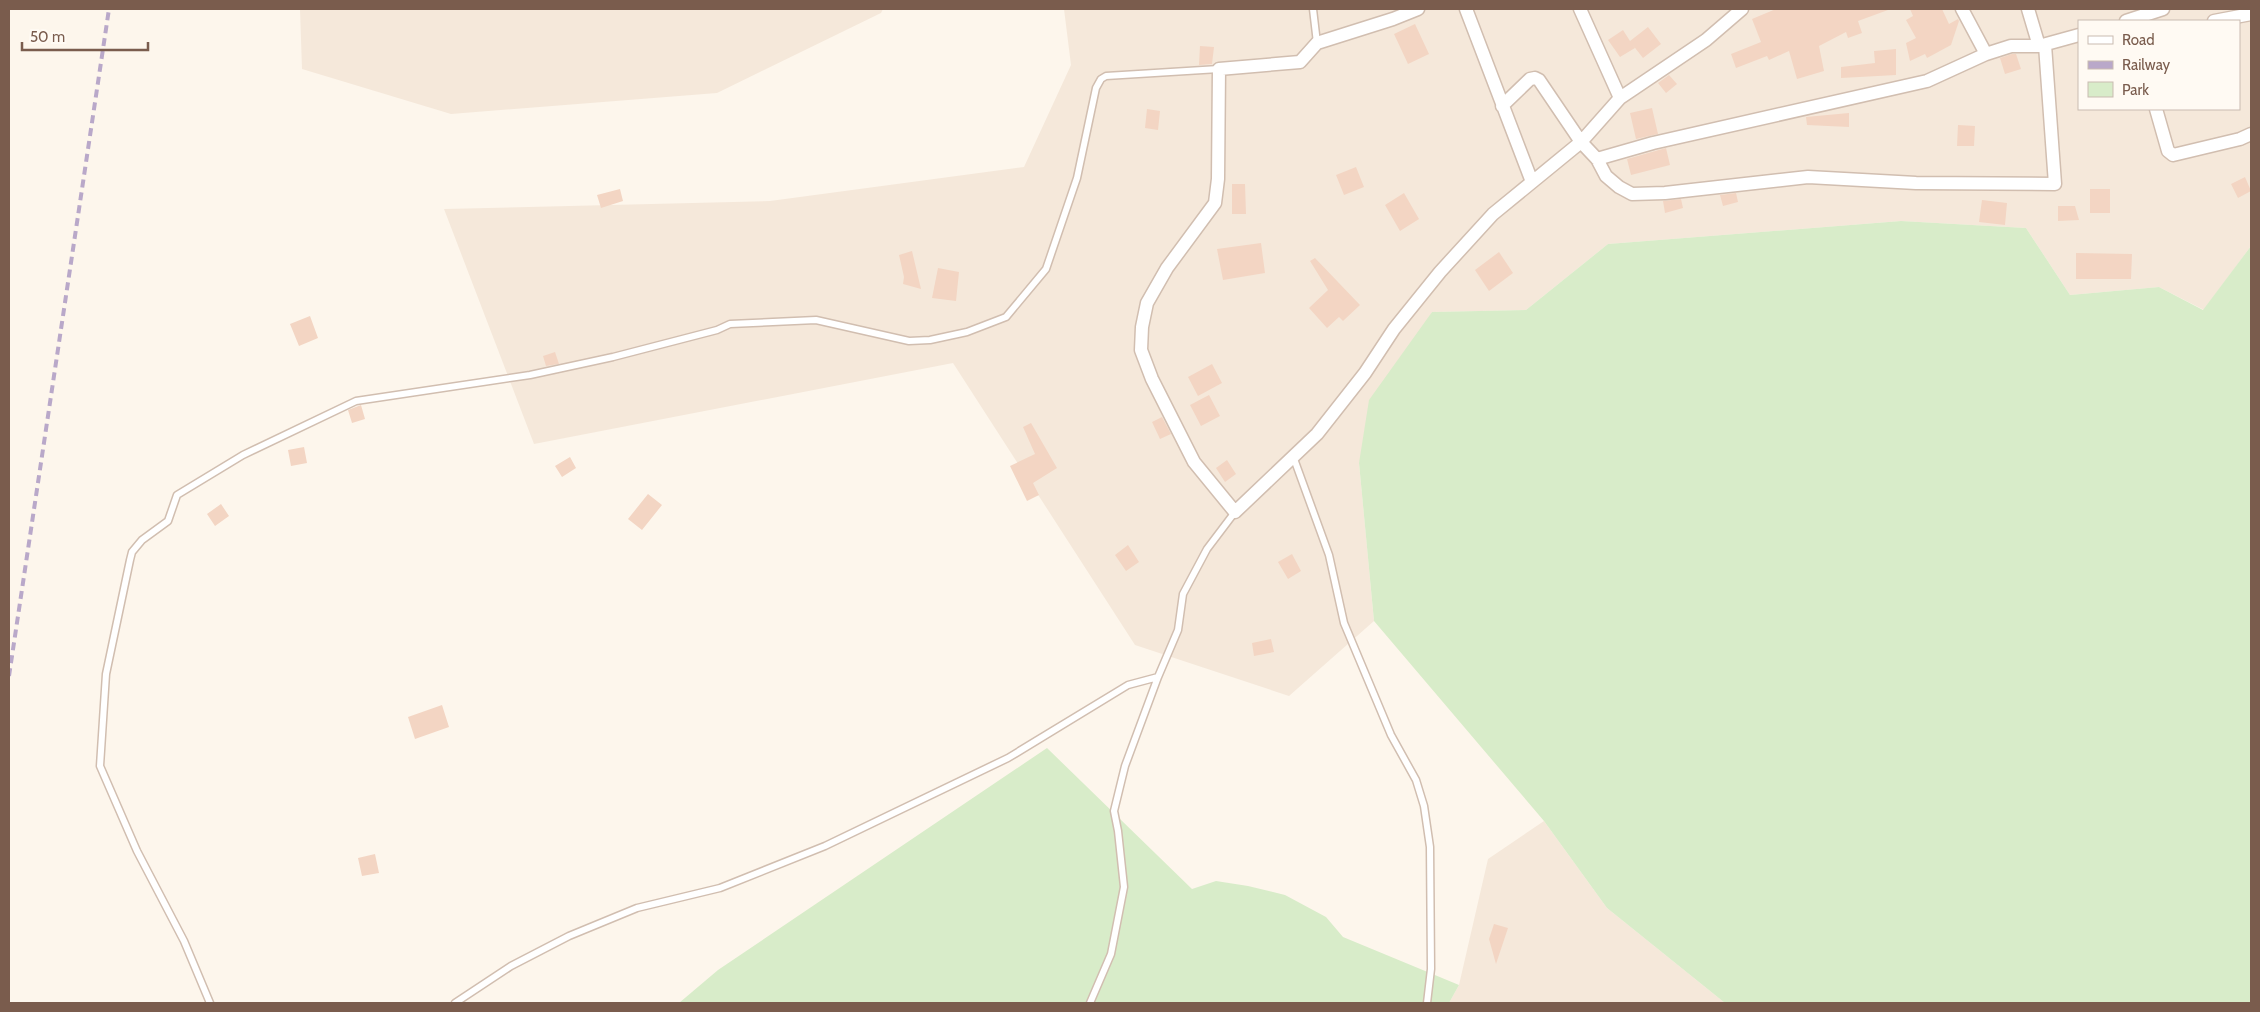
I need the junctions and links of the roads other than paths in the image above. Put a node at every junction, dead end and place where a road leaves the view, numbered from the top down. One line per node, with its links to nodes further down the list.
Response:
1 (1313, 9): 13 (lane)
2 (1418, 9): 13 (street)
3 (1466, 9): 18 (street)
4 (1580, 9): 17 (street)
5 (1742, 9): 17 (street)
6 (1962, 9): 15 (street)
7 (2028, 9): 14 (street)
8 (2159, 14): 10 (street)
9 (2251, 14): 11 (street)
10 (2131, 20)
11 (2219, 20)
12 (2078, 35): 14 (street)
13 (1317, 43): 16 (street)
14 (2042, 45): 15 (street); 22 (street)
15 (1986, 54): 22 (street)
16 (1219, 69): 25 (street); 27 (lane)
17 (1620, 98): 21 (street)
18 (1502, 106): 21 (street); 23 (street)
19 (2156, 110): 20 (street)
20 (2251, 134)
21 (1581, 142): 22 (street); 23 (street)
22 (1597, 159)
23 (1532, 182): 24 (street)
24 (1293, 456): 25 (street); 30 (lane)
25 (1235, 512): 26 (lane)
26 (1158, 677): 28 (lane); 29 (lane)
27 (210, 1003)
28 (455, 1003)
29 (1090, 1003)
30 (1427, 1003)

